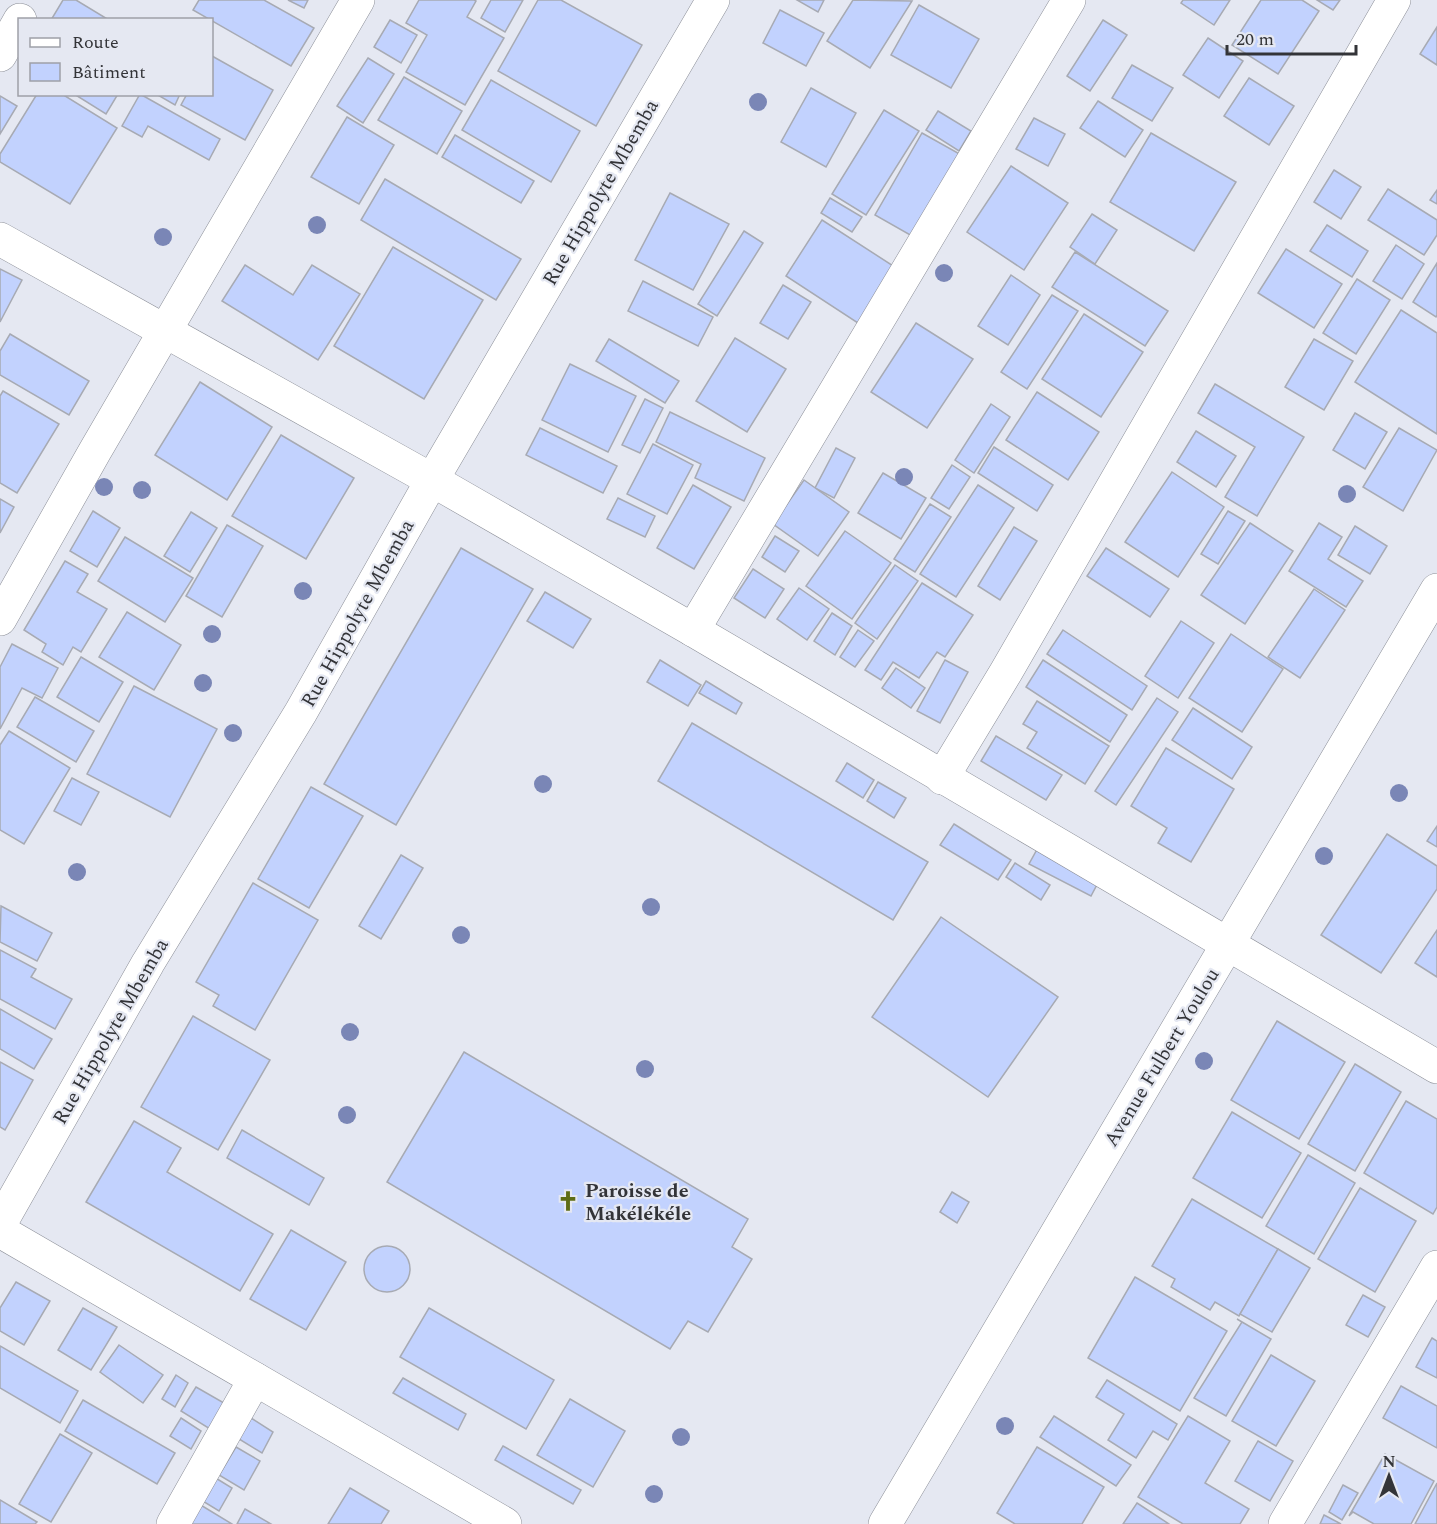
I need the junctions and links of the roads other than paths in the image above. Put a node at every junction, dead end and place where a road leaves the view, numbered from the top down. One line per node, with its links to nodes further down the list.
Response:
1 (30, 0): 6 (street)
2 (358, 0): 10 (street)
3 (713, 0): 11 (street, Rue Hippolyte Mbemba)
4 (1070, 0): 14 (street)
5 (1394, 0): 15 (street)
6 (21, 18)
7 (18, 24): 8 (street)
8 (0, 56)
9 (0, 239): 10 (street)
10 (165, 331): 11 (street); 13 (street)
11 (432, 480): 14 (street); 18 (street, Rue Hippolyte Mbemba)
12 (1437, 590): 16 (street, Avenue Fulbert Youlou)
13 (0, 619)
14 (693, 630): 15 (street)
15 (942, 778): 16 (street)
16 (1227, 945): 17 (street); 24 (street, Avenue Fulbert Youlou)
17 (1437, 1067)
18 (0, 1224)
19 (0, 1231): 21 (street)
20 (1437, 1266): 25 (street)
21 (255, 1379): 22 (street); 23 (street)
22 (497, 1522)
23 (173, 1524)
24 (885, 1524)
25 (1285, 1524)

